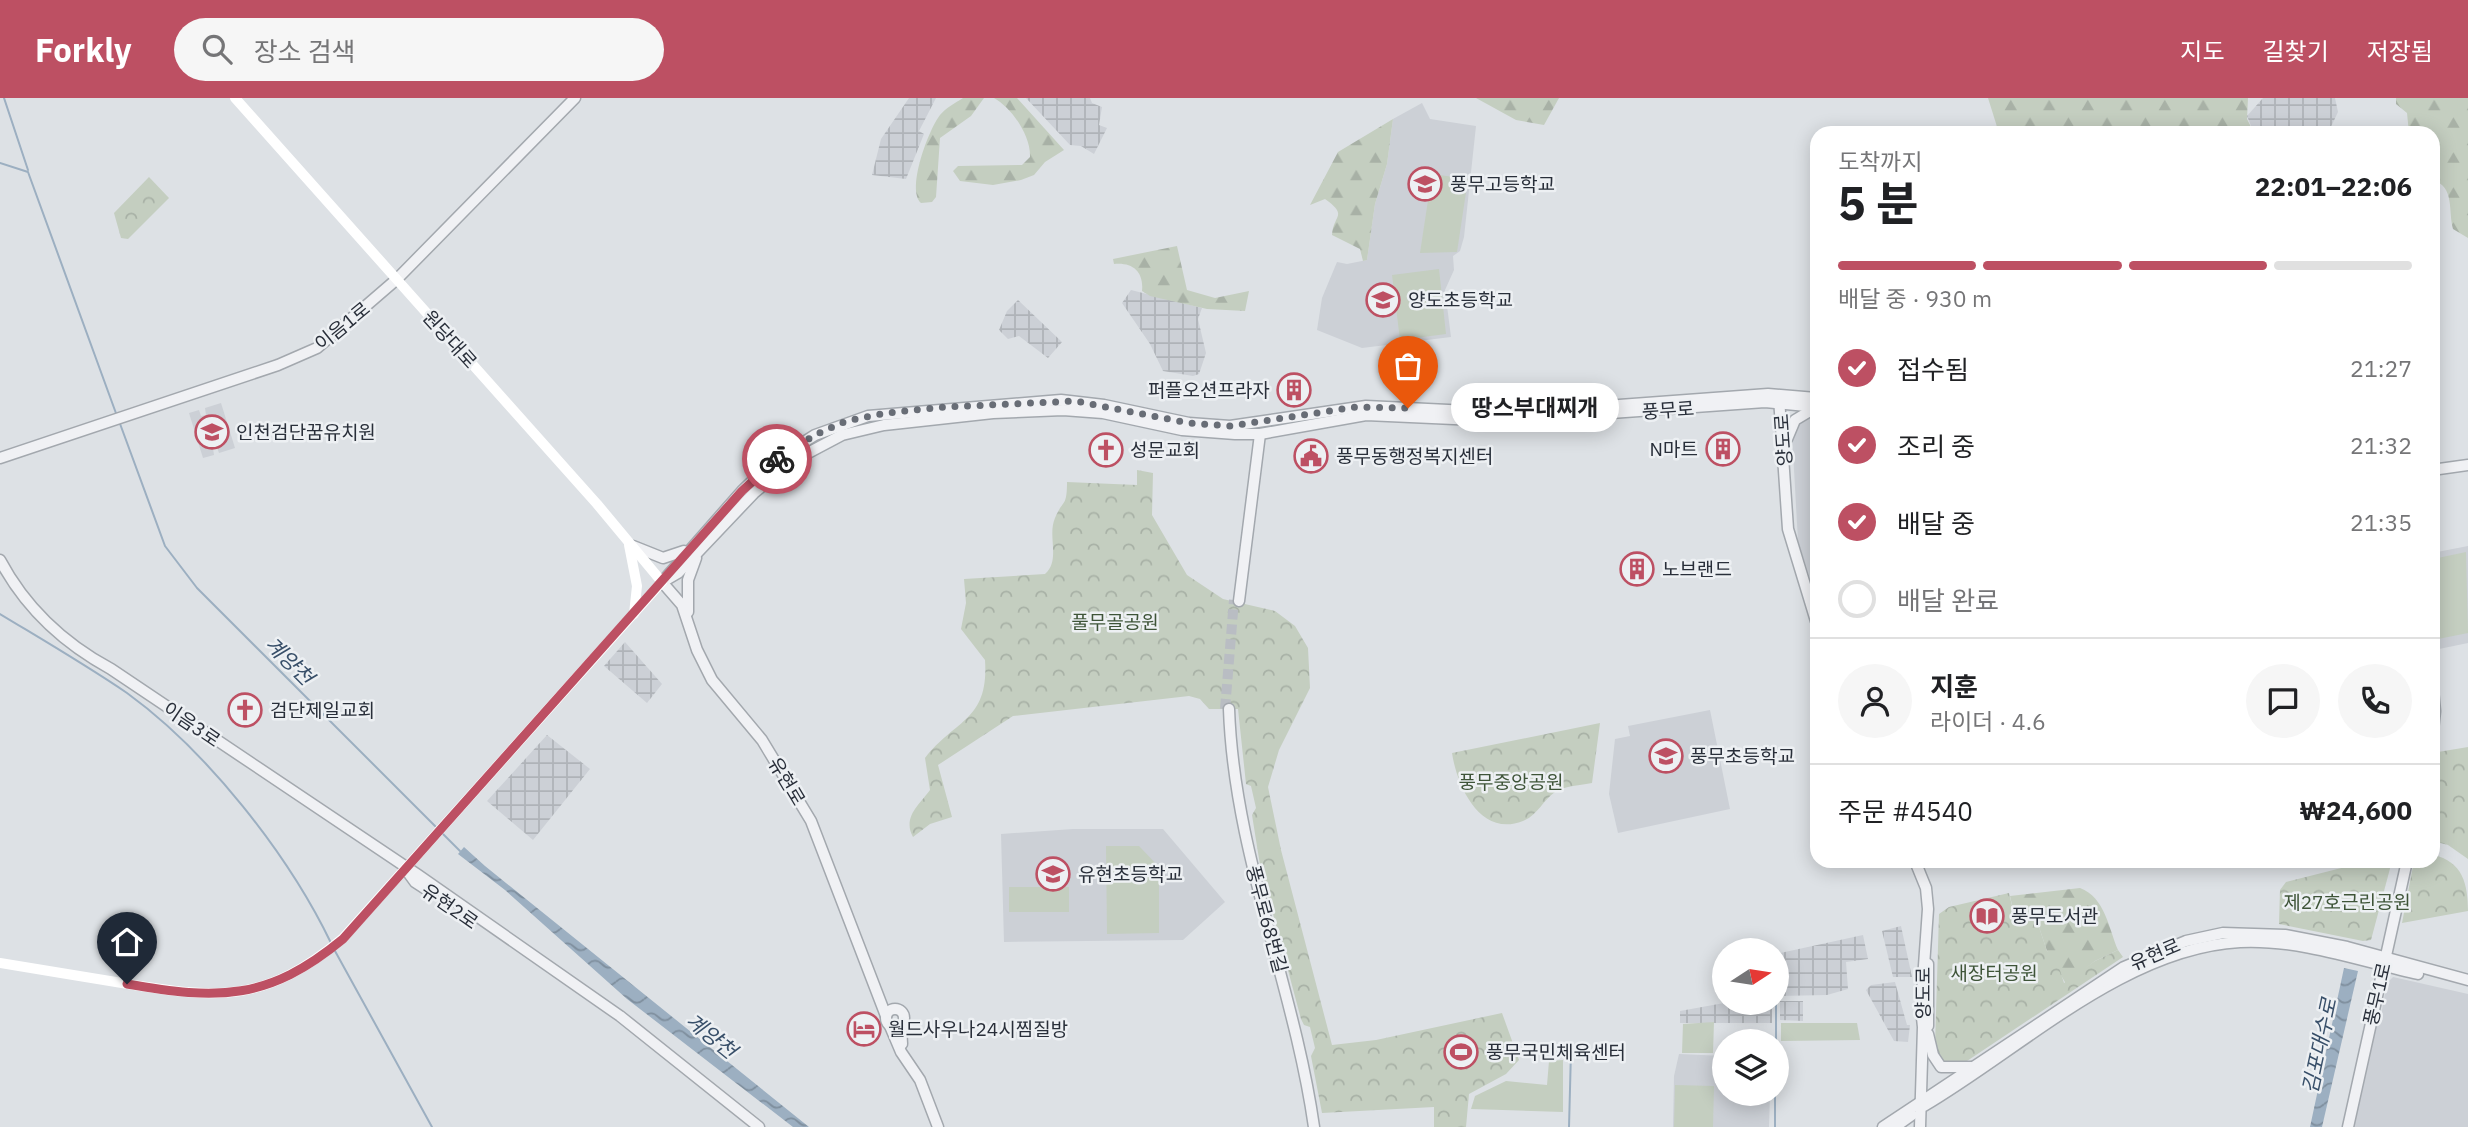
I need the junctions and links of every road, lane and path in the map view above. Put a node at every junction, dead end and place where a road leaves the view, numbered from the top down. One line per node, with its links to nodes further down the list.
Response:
1 (235, 98): 3 (main road, 원당대로)
2 (575, 98): 3 (street, 이음1로)
3 (397, 279): 10 (street, 이음1로); 13 (main road, 원당대로)
4 (1810, 398): 5 (street, 풍무로)
5 (1781, 399): 6 (street, 풍무로); 8 (street, 풍무로); 9 (street, 양도로); 14 (street, 풍무로); 19 (street, 양도로)
6 (1810, 406)
7 (1810, 410): 9 (street)
8 (1260, 433): 14 (street, 풍무로); 18 (street)
9 (1787, 439): 17 (street, 양도로)
10 (0, 458)
11 (2468, 466): 12 (street)
12 (2440, 469)
13 (629, 544): 14 (street); 16 (main road, 원당대로); 20 (main road)
14 (696, 548): 16 (street, 풍무로); 21 (street)
15 (0, 560): 23 (street, 이음3로)
16 (662, 582): 20 (main road); 21 (street, 유현로)
17 (1810, 590)
18 (1237, 601)
19 (1810, 601)
20 (634, 614): 23 (main road)
21 (688, 623): 31 (street, 유현로)
22 (1227, 709): 40 (street, 풍무로68번길)
23 (404, 868): 28 (main road); 37 (street, 유현2로); 38 (street, 유현2로)
24 (1919, 868): 36 (street, 양도로)
25 (1920, 868): 34 (street, 양도로)
26 (2403, 868): 27 (street, 풍무1로)
27 (2382, 962): 29 (street, 유현로); 30 (street, 유현로); 35 (street, 유현로); 36 (street, 유현로); 44 (street, 풍무1로)
28 (0, 963)
29 (2468, 980)
30 (2468, 986)
31 (882, 999): 32 (street); 33 (street, 유현로)
32 (896, 1009): 33 (street); 33 (street)
33 (892, 1022): 39 (street)
34 (1928, 1034): 35 (street); 36 (street, 양도로)
35 (1972, 1067): 36 (street, 유현로)
36 (1924, 1103): 41 (street, 유현로); 42 (street, 유현로); 43 (street, 양도로)
37 (750, 1127)
38 (759, 1127)
39 (940, 1127)
40 (1312, 1127)
41 (1883, 1127)
42 (1895, 1127)
43 (1922, 1127)
44 (2346, 1127)

